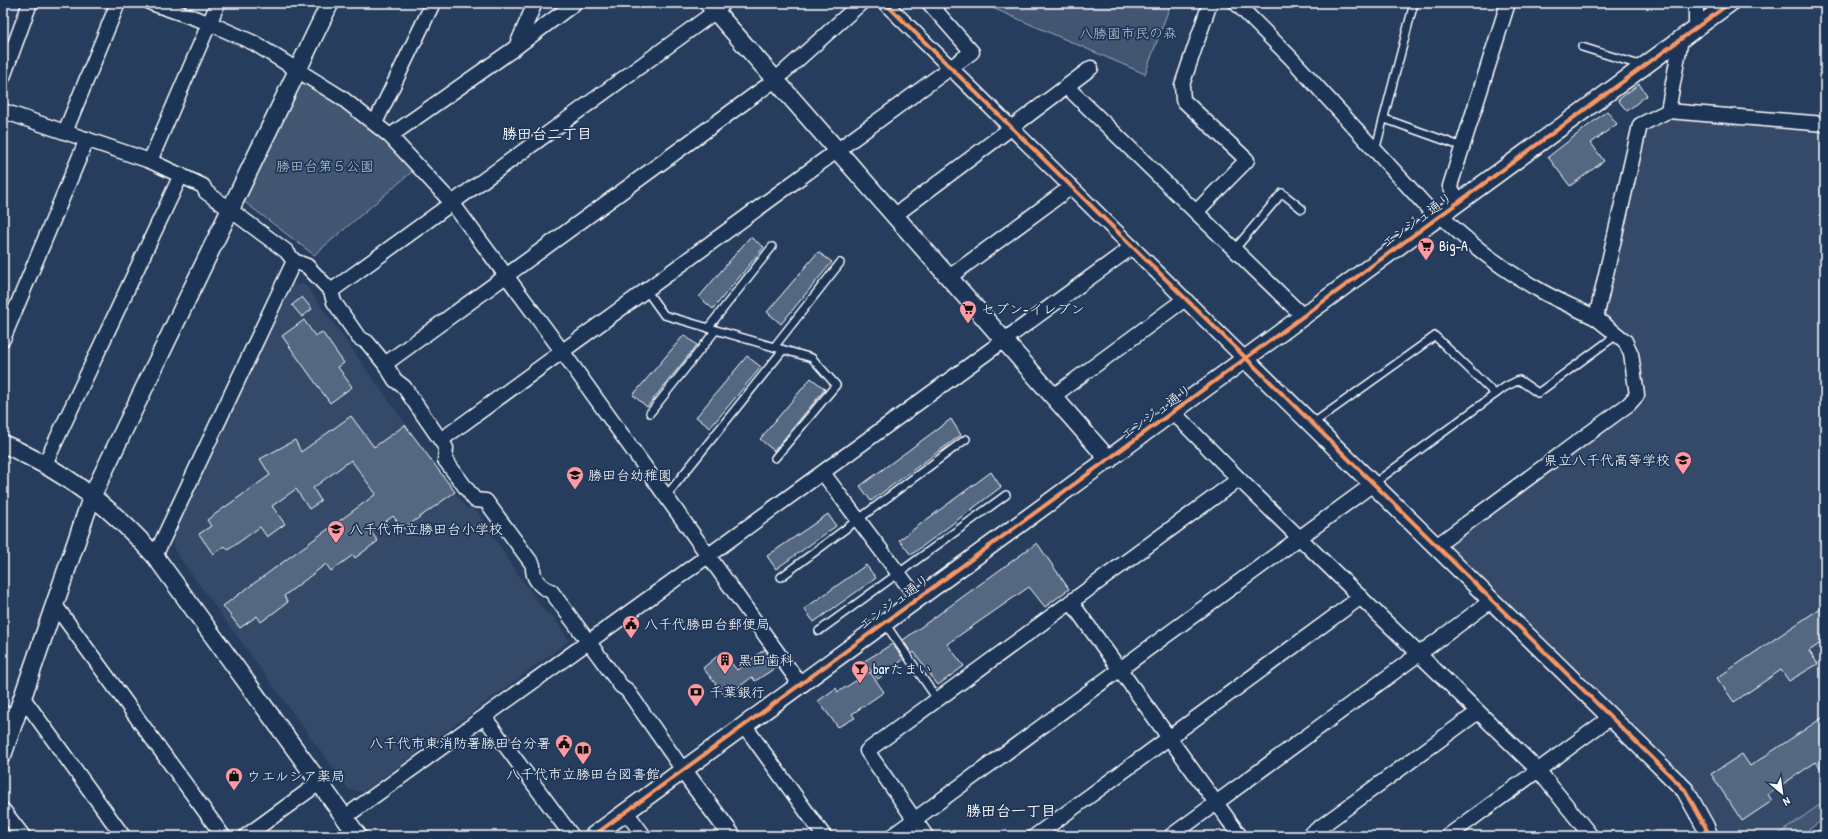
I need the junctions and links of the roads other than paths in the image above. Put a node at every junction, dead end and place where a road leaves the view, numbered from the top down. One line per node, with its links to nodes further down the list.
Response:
1 (30, 3): 28 (street)
2 (118, 3): 37 (street)
3 (152, 3): 19 (street)
4 (218, 3): 19 (street)
5 (330, 3): 27 (street)
6 (433, 3): 34 (street)
7 (535, 3): 23 (street)
8 (575, 3): 23 (street)
9 (862, 3): 29 (street)
10 (885, 3): 25 (street)
11 (929, 3): 25 (street)
12 (1210, 3): 50 (street)
13 (1236, 3): 42 (street)
14 (1414, 3): 33 (lane)
15 (1508, 3): 40 (street)
16 (1696, 3): 20 (street)
17 (1730, 3): 20 (street, エンジュ通り)
18 (716, 6): 29 (street); 47 (street)
19 (209, 22): 27 (street); 43 (street)
20 (1696, 28): 21 (street, エンジュ通り)
21 (1681, 39): 24 (street, エンジュ通り); 32 (street)
22 (1582, 47): 24 (lane)
23 (515, 48): 38 (street)
24 (1644, 66): 46 (street, エンジュ通り)
25 (951, 68): 36 (street); 41 (street)
26 (1091, 68): 30 (street)
27 (298, 69): 34 (street); 48 (street)
28 (3, 77)
29 (775, 80): 41 (street); 58 (street)
30 (1067, 86): 36 (street); 50 (street)
31 (3, 111): 37 (street)
32 (1668, 111): 35 (street); 64 (street)
33 (1385, 119): 40 (lane); 42 (lane)
34 (376, 123): 38 (street)
35 (1825, 124)
36 (1011, 128): 45 (street); 51 (street)
37 (66, 132): 39 (street)
38 (390, 136): 47 (street)
39 (87, 139): 43 (street); 68 (street)
40 (1463, 147): 46 (street)
41 (838, 151): 51 (street); 60 (street)
42 (1375, 152): 52 (street)
43 (150, 161): 44 (street)
44 (181, 175): 48 (street); 85 (street)
45 (1071, 187): 54 (street); 59 (street)
46 (1459, 203): 52 (street, エンジュ通り)
47 (453, 204): 58 (street); 61 (street)
48 (230, 209): 56 (street); 90 (street)
49 (1302, 209): 55 (lane)
50 (1196, 212): 55 (street)
51 (894, 216): 59 (street)
52 (1439, 217): 63 (street, エンジュ通り); 64 (street)
53 (772, 247): 65 (lane)
54 (1132, 247): 62 (street); 69 (street)
55 (1234, 250): 63 (street)
56 (294, 261): 61 (street); 95 (street)
57 (840, 263): 70 (lane)
58 (506, 276): 72 (street); 74 (street)
59 (948, 278): 69 (street)
60 (646, 290): 65 (lane); 72 (street)
61 (331, 292): 74 (street)
62 (1185, 299): 73 (street); 76 (street)
63 (1304, 317): 73 (street, エンジュ通り)
64 (1596, 318): 67 (street)
65 (708, 328): 66 (lane)
66 (716, 330): 70 (lane); 78 (lane)
67 (1618, 334): 75 (lane); 94 (street)
68 (3, 339)
69 (1003, 340): 76 (street); 86 (street)
70 (774, 347): 71 (lane)
71 (783, 350): 83 (lane); 91 (lane)
72 (562, 351): 81 (street); 91 (street)
73 (1246, 360): 77 (street, エンジュ通り); 79 (street)
74 (385, 364): 81 (street)
75 (1495, 394): 79 (lane); 88 (lane)
76 (1052, 397): 84 (street)
77 (1173, 412): 84 (street, エンジュ通り); 87 (street)
78 (650, 413)
79 (1312, 424): 88 (street)
80 (966, 439): 92 (lane)
81 (441, 440): 106 (street)
82 (3, 444): 85 (street)
83 (775, 458)
84 (1108, 460): 100 (street, エンジュ通り)
85 (45, 464): 90 (street)
86 (823, 472): 92 (street); 96 (street)
87 (1239, 479): 93 (street); 102 (street)
88 (1373, 484): 93 (street); 94 (street)
89 (1006, 495): 97 (lane)
90 (92, 496): 95 (street); 103 (street)
91 (666, 496): 96 (street)
92 (858, 519): 97 (street); 98 (lane)
93 (1299, 538): 99 (street); 108 (street)
94 (1436, 546): 101 (street)
95 (155, 556): 121 (street)
96 (709, 556): 106 (street); 109 (street)
97 (899, 574): 100 (street); 105 (lane)
98 (782, 577)
99 (1360, 597): 107 (street); 117 (street)
100 (917, 598): 104 (street, エンジュ通り)
101 (1491, 601): 107 (street); 114 (street)
102 (1071, 602): 108 (street); 111 (street)
103 (54, 604): 110 (street); 130 (street)
104 (884, 622): 109 (street, エンジュ通り); 111 (lane)
105 (819, 631)
106 (589, 642): 115 (street); 119 (street)
107 (1418, 655): 112 (street); 122 (street)
108 (1120, 670): 117 (street); 127 (street)
109 (800, 684): 116 (street, エンジュ通り)
110 (23, 698): 113 (street); 129 (street)
111 (937, 700): 127 (street)
112 (1478, 712): 120 (street); 143 (street)
113 (10, 715): 118 (street)
114 (1611, 717): 120 (street); 123 (street)
115 (484, 718): 126 (street); 133 (street)
116 (744, 725): 119 (street, エンジュ通り); 137 (street)
117 (1169, 737): 122 (street); 140 (street)
118 (3, 754)
119 (683, 770): 125 (street, エンジュ通り); 136 (street)
120 (1538, 770): 144 (street); 145 (street)
121 (319, 783): 126 (street); 131 (street)
122 (1216, 803): 141 (street); 142 (street)
123 (1694, 806): 146 (street); 147 (street)
124 (3, 810): 128 (street)
125 (626, 812): 134 (street, エンジュ通り); 135 (street)
126 (345, 817): 132 (street)
127 (914, 820): 138 (street); 139 (street)
128 (22, 836)
129 (123, 836)
130 (224, 836)
131 (246, 836)
132 (358, 836)
133 (572, 836)
134 (593, 836)
135 (644, 836)
136 (732, 836)
137 (824, 836)
138 (892, 836)
139 (926, 836)
140 (1036, 836)
141 (1171, 836)
142 (1240, 836)
143 (1308, 836)
144 (1448, 836)
145 (1591, 836)
146 (1696, 836)
147 (1709, 836)

